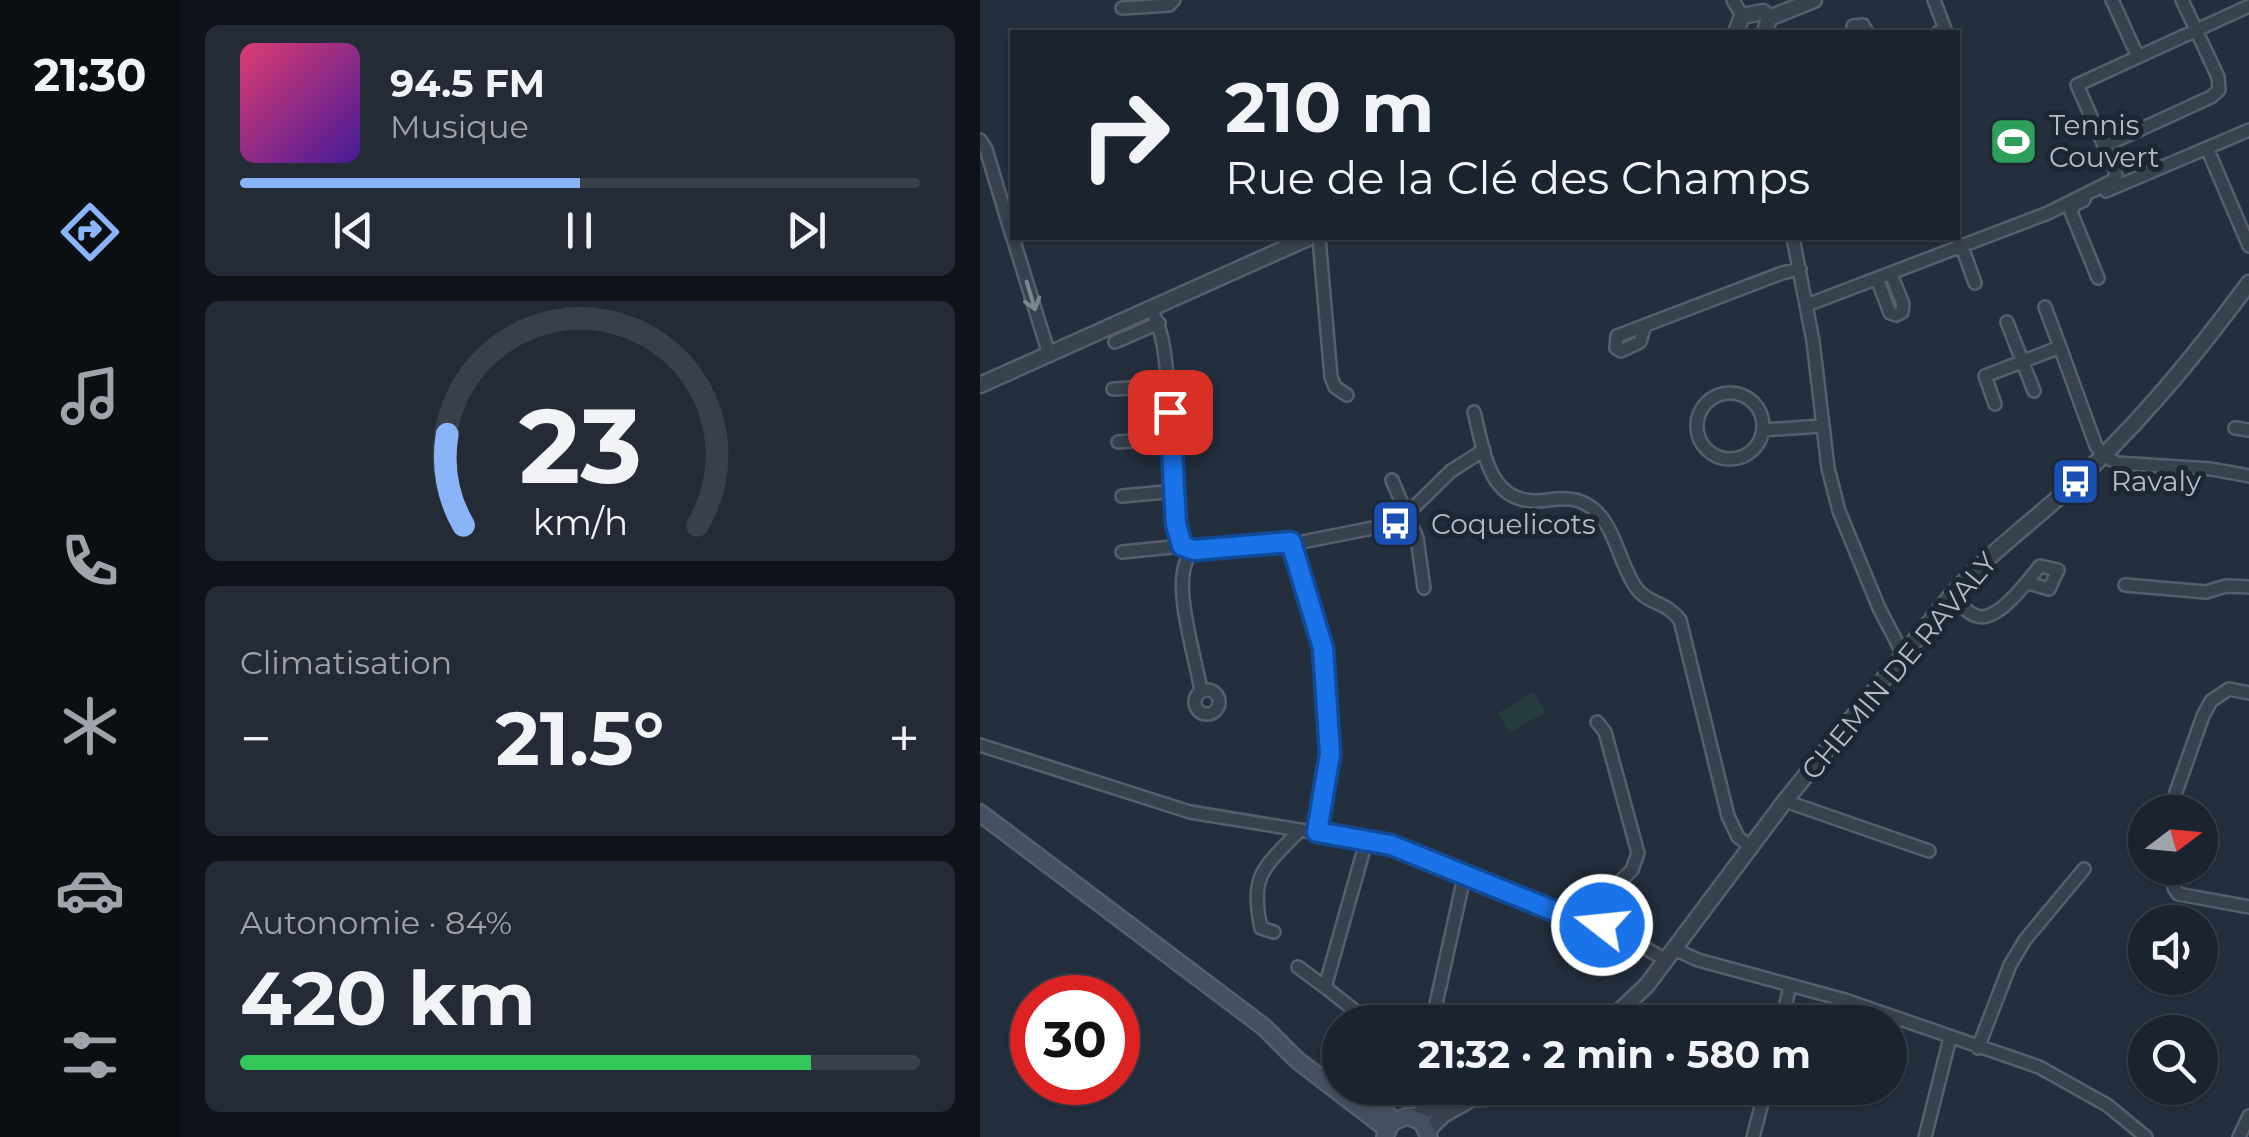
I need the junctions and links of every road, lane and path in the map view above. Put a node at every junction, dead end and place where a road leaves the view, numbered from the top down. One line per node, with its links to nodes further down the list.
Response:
1 (1174, 0): 8 (street)
2 (1733, 0): 9 (street)
3 (1814, 0): 10 (street)
4 (1934, 0): 14 (street)
5 (2112, 0): 16 (street)
6 (2182, 0): 15 (street)
7 (2249, 6): 15 (street)
8 (1122, 8)
9 (1742, 16): 10 (street); 12 (street)
10 (1766, 16)
11 (1853, 26): 13 (street)
12 (1737, 30)
13 (1865, 30)
14 (1942, 30)
15 (2196, 30): 16 (street); 19 (street)
16 (2138, 57): 19 (street)
17 (2249, 130): 20 (street)
18 (980, 140): 21 (street)
19 (2104, 146): 27 (street)
20 (2207, 148): 28 (street); 32 (street)
21 (1010, 227)
22 (1014, 240): 43 (street, one-way to 43)
23 (1304, 240): 38 (street)
24 (1320, 240): 49 (street)
25 (1793, 240): 30 (street)
26 (1943, 240): 29 (street)
27 (1962, 246): 29 (street); 34 (street)
28 (2249, 246)
29 (1948, 252): 31 (street)
30 (1800, 269): 36 (street); 40 (street)
31 (1891, 274): 33 (street); 33 (street)
32 (2098, 278)
33 (1878, 279): 36 (street)
34 (1975, 283)
35 (2249, 283): 58 (street, CHEMIN DE RAVALY)
36 (1807, 305): 52 (street)
37 (2045, 307): 42 (street)
38 (1155, 316): 41 (street); 43 (street); 46 (street)
39 (2008, 322): 44 (street)
40 (1645, 325)
41 (1115, 342)
42 (2060, 346): 44 (street); 58 (street)
43 (1048, 354): 45 (street)
44 (2022, 362): 48 (street); 50 (street)
45 (980, 385)
46 (1168, 386): 47 (street); 56 (street)
47 (1113, 389)
48 (2034, 392)
49 (1347, 395)
50 (1996, 404)
51 (1474, 412): 59 (street)
52 (1821, 426): 54 (street); 74 (street)
53 (2235, 428): 55 (street)
54 (1763, 430): 54 (street)
55 (2249, 430)
56 (1173, 438): 57 (street); 63 (street)
57 (1118, 442)
58 (2111, 447): 60 (street); 60 (street); 73 (street, CHEMIN DE RAVALY)
59 (1484, 450): 65 (street); 85 (street)
60 (2144, 463): 61 (street)
61 (2249, 476)
62 (1392, 480): 65 (street)
63 (1176, 491): 64 (street); 67 (street)
64 (1122, 496)
65 (1406, 515): 66 (street); 72 (street)
66 (1291, 542): 67 (street); 83 (street)
67 (1188, 548): 68 (street); 75 (street)
68 (1122, 552)
69 (2028, 583): 73 (street)
70 (2125, 585): 71 (street)
71 (2249, 587)
72 (1424, 588)
73 (1951, 596): 74 (street, CHEMIN DE RAVALY)
74 (1904, 656): 80 (street, CHEMIN DE RAVALY)
75 (1201, 692)
76 (2249, 693): 79 (street)
77 (1597, 722): 91 (street)
78 (980, 745): 82 (street)
79 (2175, 795)
80 (1785, 801): 85 (street, CHEMIN DE RAVALY); 86 (street)
81 (980, 813): 101 (main road)
82 (1300, 830): 83 (street); 92 (street)
83 (1317, 832): 84 (street)
84 (1366, 842): 88 (street); 96 (street)
85 (1751, 847): 93 (street, CHEMIN DE RAVALY)
86 (1929, 850)
87 (2084, 869): 103 (street)
88 (1465, 872): 91 (street); 98 (street)
89 (2175, 885): 90 (street)
90 (2249, 907)
91 (1601, 930): 93 (street)
92 (1274, 932)
93 (1670, 954): 95 (street); 99 (street, CHEMIN DE RAVALY)
94 (1298, 967): 96 (street)
95 (1790, 985): 100 (street); 102 (street)
96 (1325, 987): 97 (street)
97 (1348, 1005)
98 (1436, 1005)
99 (1625, 1005)
100 (1786, 1005)
101 (1264, 1027): 104 (main road); 111 (main road)
102 (1950, 1038): 103 (street); 115 (street)
103 (1978, 1048): 112 (street)
104 (1322, 1067)
105 (1367, 1105): 111 (main road)
106 (1437, 1105): 110 (street)
107 (1457, 1105): 113 (street)
108 (1762, 1105): 114 (street)
109 (2249, 1116): 117 (street)
110 (1412, 1117): 111 (main road); 113 (main road)
111 (1389, 1128)
112 (2131, 1130): 116 (street)
113 (1429, 1134)
114 (1754, 1137)
115 (1925, 1137)
116 (2146, 1137)
117 (2239, 1137)

